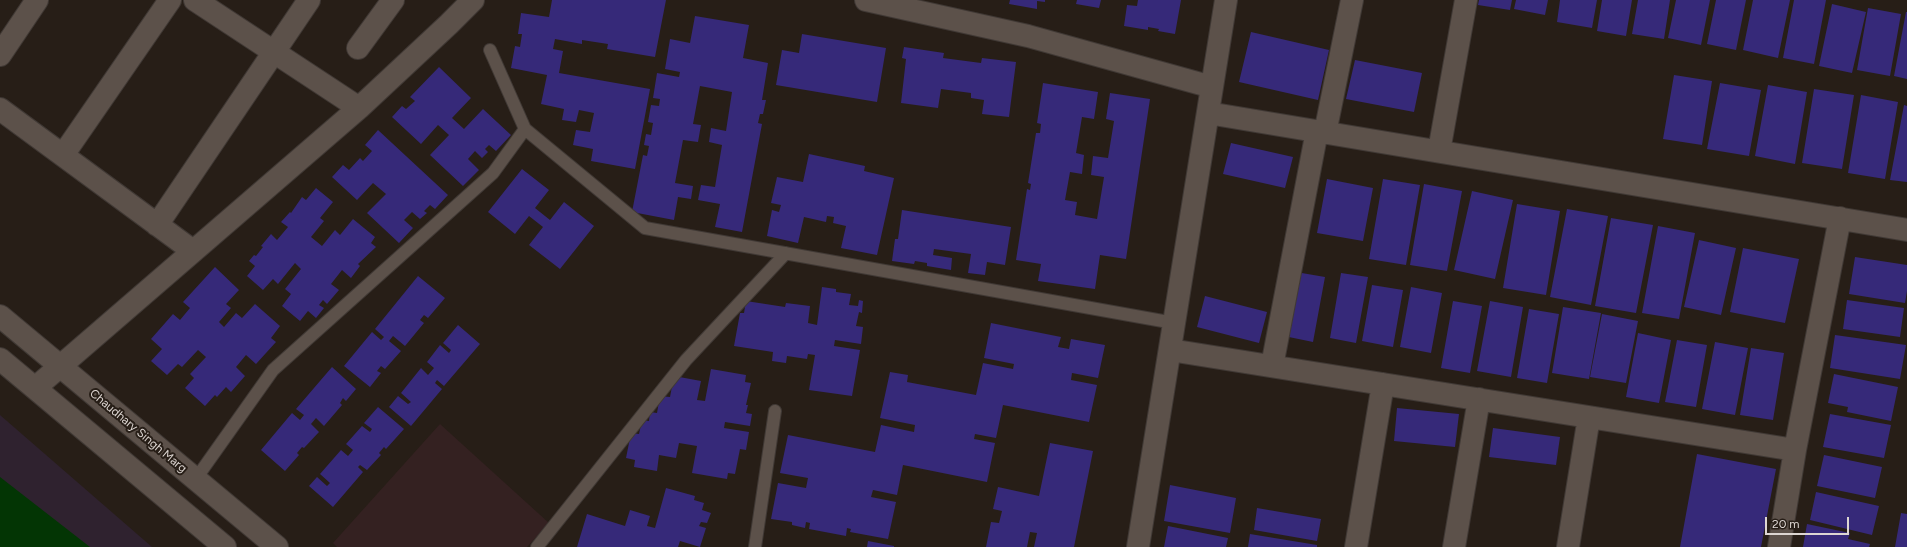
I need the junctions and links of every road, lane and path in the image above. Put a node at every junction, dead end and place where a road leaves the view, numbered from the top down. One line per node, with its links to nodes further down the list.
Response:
1 (37, 0): 14 (street)
2 (170, 0): 22 (street)
3 (195, 0): 13 (street)
4 (309, 0): 13 (street)
5 (393, 0): 11 (street)
6 (473, 0): 16 (street)
7 (866, 0): 15 (street)
8 (1226, 0): 15 (street)
9 (1352, 0): 20 (street)
10 (1466, 0): 21 (street)
11 (358, 48)
12 (490, 50): 19 (lane)
13 (274, 52): 16 (street); 24 (street)
14 (0, 55)
15 (1212, 87): 18 (street)
16 (359, 108): 26 (street)
17 (0, 109): 22 (street)
18 (1208, 113): 20 (street); 29 (street)
19 (524, 129): 27 (lane); 40 (lane)
20 (1321, 132): 21 (street); 33 (street)
21 (1439, 152): 23 (street)
22 (63, 155): 24 (street)
23 (1840, 218): 25 (street); 39 (street)
24 (158, 225): 26 (street)
25 (1907, 230)
26 (193, 251): 32 (street)
27 (786, 253): 29 (lane); 44 (lane)
28 (0, 316): 32 (street, Chaudhary Singh Marg)
29 (1174, 323): 30 (street)
30 (1170, 350): 33 (street); 46 (street)
31 (0, 358): 35 (street)
32 (61, 366): 35 (street); 40 (street, Chaudhary Singh Marg)
33 (1272, 366): 34 (street)
34 (1383, 384): 36 (street); 47 (street)
35 (35, 388): 41 (street)
36 (1479, 399): 38 (street); 48 (street)
37 (775, 412): 45 (lane)
38 (1589, 417): 39 (street); 49 (street)
39 (1795, 450): 50 (street)
40 (195, 480): 41 (street); 43 (street, Chaudhary Singh Marg)
41 (177, 506): 42 (street)
42 (225, 547)
43 (277, 547)
44 (537, 547)
45 (754, 547)
46 (1138, 547)
47 (1356, 547)
48 (1454, 547)
49 (1568, 547)
50 (1779, 547)

